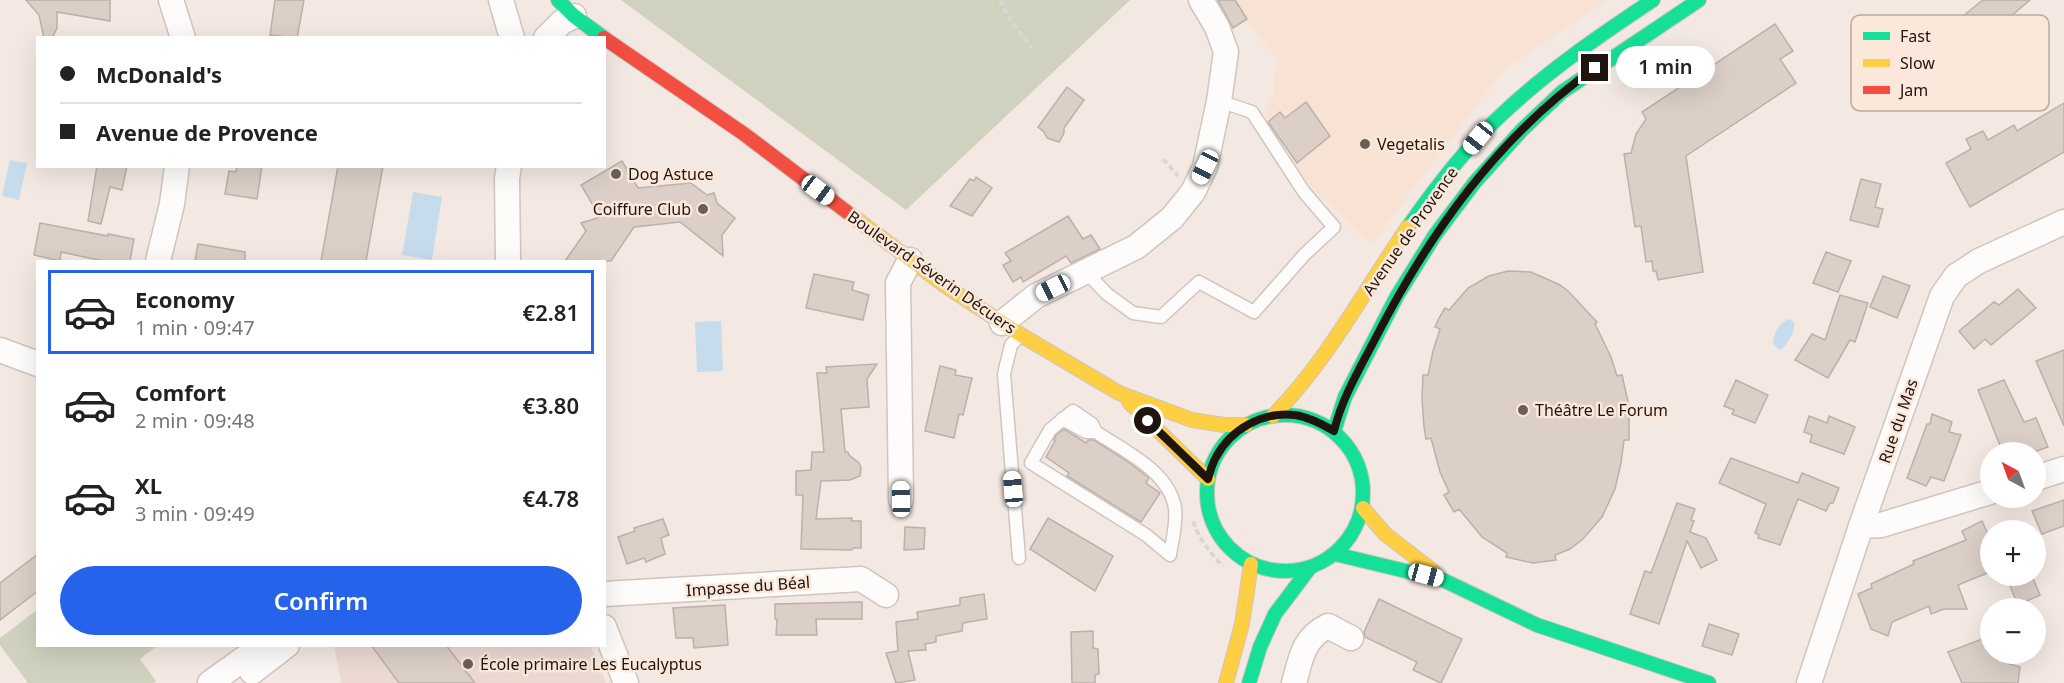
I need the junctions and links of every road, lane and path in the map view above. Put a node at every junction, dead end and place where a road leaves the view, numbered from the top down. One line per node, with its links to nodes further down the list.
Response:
1 (171, 0): 8 (street)
2 (501, 0): 9 (street)
3 (1000, 0): 13 (path)
4 (1201, 0): 14 (street)
5 (1653, 0): 26 (main road, Avenue de Provence)
6 (1699, 0): 28 (main road, Avenue de Provence)
7 (559, 7): 10 (street); 11 (main road, Boulevard Séverin Décuers)
8 (182, 36)
9 (511, 36)
10 (548, 36)
11 (601, 36)
12 (606, 39): 20 (main road, Boulevard Séverin Décuers)
13 (1032, 48)
14 (1219, 101): 21 (street); 21 (lane)
15 (177, 168): 18 (street)
16 (508, 168): 19 (street)
17 (2064, 222): 37 (street, Rue du Mas)
18 (158, 260)
19 (508, 260)
20 (910, 260): 22 (main road, Boulevard Séverin Décuers); 34 (street)
21 (1086, 272): 22 (street)
22 (1011, 329): 25 (main road, Boulevard Séverin Décuers); 39 (lane)
23 (0, 351): 24 (street)
24 (36, 363)
25 (1119, 393): 27 (main road, Boulevard Séverin Décuers); 32 (main road, Boulevard Séverin Décuers)
26 (1273, 416): 27 (main road); 28 (main road)
27 (1246, 425): 32 (main road)
28 (1334, 431): 35 (main road)
29 (1096, 432): 29 (lane)
30 (2064, 469): 31 (street)
31 (2046, 475)
32 (1208, 479): 40 (main road)
33 (1980, 495): 37 (street)
34 (901, 499)
35 (1363, 508): 38 (main road); 43 (main road)
36 (1192, 516): 42 (path)
37 (1861, 526): 57 (street, Rue du Mas)
38 (1335, 554): 41 (main road); 43 (main road)
39 (1019, 558)
40 (1251, 564): 41 (main road); 53 (main road)
41 (1309, 569): 54 (main road)
42 (1230, 574)
43 (1443, 580): 56 (main road)
44 (606, 594): 45 (street, Impasse du Béal)
45 (886, 595)
46 (606, 632): 52 (street)
47 (1351, 638): 55 (street)
48 (259, 647): 50 (street)
49 (284, 647): 51 (street)
50 (210, 683)
51 (239, 683)
52 (626, 683)
53 (1226, 683)
54 (1249, 683)
55 (1294, 683)
56 (1709, 683)
57 (1809, 683)

